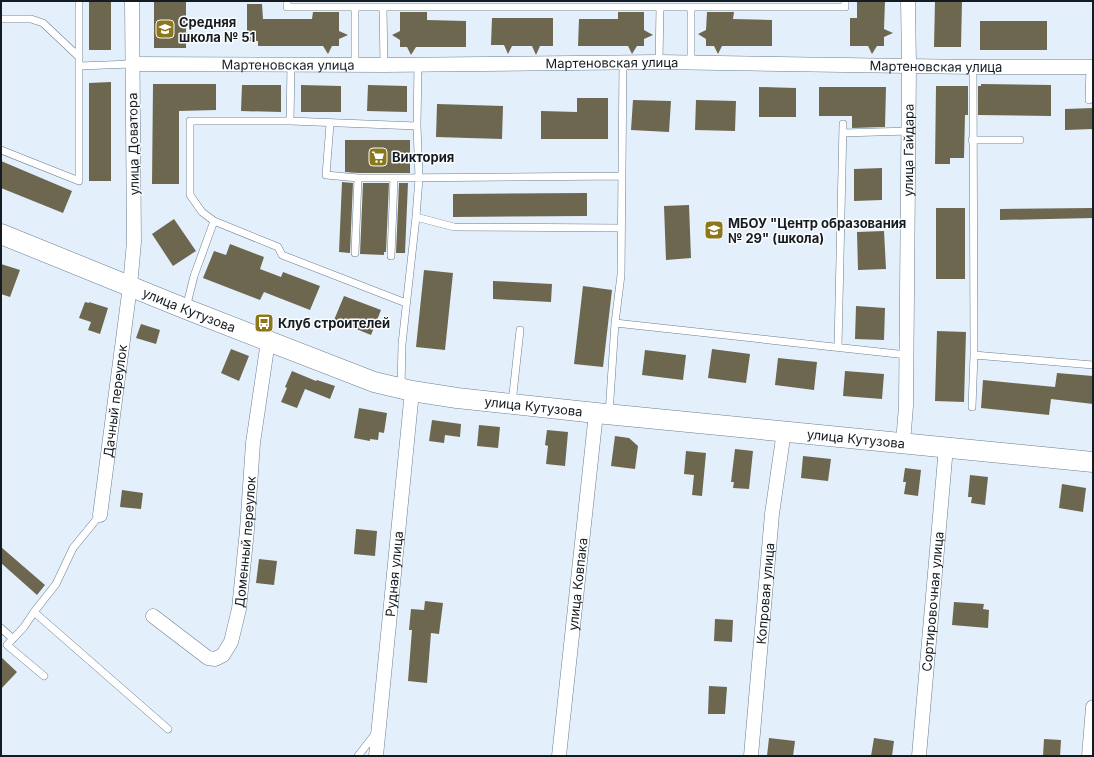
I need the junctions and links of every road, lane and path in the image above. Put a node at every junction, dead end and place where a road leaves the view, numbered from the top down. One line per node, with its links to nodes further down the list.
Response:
1 (78, 1): 11 (lane)
2 (132, 1): 15 (street, улица Доватора)
3 (287, 1): 6 (lane)
4 (845, 1): 8 (lane)
5 (908, 1): 21 (street, улица Гайдара)
6 (355, 7): 9 (lane); 18 (lane)
7 (660, 7): 8 (lane); 9 (lane); 13 (lane)
8 (691, 7): 14 (lane)
9 (383, 8): 19 (lane)
10 (1, 20): 11 (lane)
11 (79, 57): 20 (lane)
12 (623, 62): 13 (street, Мартеновская улица); 16 (street, Мартеновская улица); 34 (lane)
13 (659, 62): 14 (street, Мартеновская улица)
14 (691, 63): 21 (street, Мартеновская улица)
15 (132, 64): 17 (street, Мартеновская улица); 20 (lane); 44 (street, улица Доватора)
16 (418, 64): 19 (street, Мартеновская улица); 28 (lane)
17 (291, 65): 18 (street, Мартеновская улица); 25 (lane)
18 (355, 65): 19 (street, Мартеновская улица)
19 (384, 65)
20 (79, 66): 33 (lane)
21 (909, 66): 22 (street, Мартеновская улица); 29 (street, улица Гайдара)
22 (973, 67): 23 (street, Мартеновская улица); 31 (lane)
23 (1091, 67): 24 (lane)
24 (1089, 100)
25 (290, 121): 26 (lane); 39 (lane)
26 (330, 124): 28 (lane); 35 (lane)
27 (843, 124): 30 (lane)
28 (417, 126): 37 (lane)
29 (909, 131): 30 (lane); 51 (street, улица Гайдара)
30 (843, 133): 50 (lane)
31 (972, 140): 32 (lane); 52 (lane)
32 (1020, 140)
33 (1, 150)
34 (621, 176): 37 (lane); 40 (lane)
35 (358, 178): 36 (lane); 42 (lane)
36 (394, 178): 37 (lane); 43 (lane)
37 (419, 178): 38 (lane)
38 (416, 217): 40 (lane); 45 (lane)
39 (214, 221): 45 (lane); 46 (lane)
40 (621, 228): 47 (lane)
41 (1, 234): 44 (main road, улица Кутузова)
42 (355, 253)
43 (391, 256)
44 (130, 286): 46 (main road, улица Кутузова); 62 (street, Дачный переулок)
45 (406, 303): 54 (lane)
46 (186, 309): 49 (main road, улица Кутузова)
47 (615, 323): 50 (lane); 57 (lane)
48 (520, 330): 55 (lane)
49 (268, 341): 54 (main road, улица Кутузова); 64 (street, Доменный переулок)
50 (838, 347): 51 (lane)
51 (907, 355): 59 (street, улица Гайдара)
52 (974, 355): 53 (lane); 56 (lane)
53 (1093, 365)
54 (407, 390): 55 (main road, улица Кутузова); 70 (street, Рудная улица)
55 (512, 403): 57 (main road, улица Кутузова)
56 (972, 406)
57 (602, 413): 58 (main road, улица Кутузова); 73 (street, улица Ковпака)
58 (784, 431): 59 (main road, улица Кутузова); 74 (street, Копровая улица)
59 (903, 443): 60 (main road, улица Кутузова)
60 (946, 447): 61 (main road, улица Кутузова); 75 (street, Сортировочная улица)
61 (1093, 462)
62 (100, 515): 63 (lane)
63 (34, 612): 66 (lane); 69 (lane)
64 (153, 616)
65 (1, 628): 66 (lane)
66 (13, 639): 67 (lane)
67 (44, 676)
68 (1093, 707): 76 (street)
69 (168, 729)
70 (379, 730): 71 (lane); 72 (street, Рудная улица)
71 (358, 756)
72 (376, 756)
73 (559, 756)
74 (751, 756)
75 (919, 756)
76 (1089, 756)

